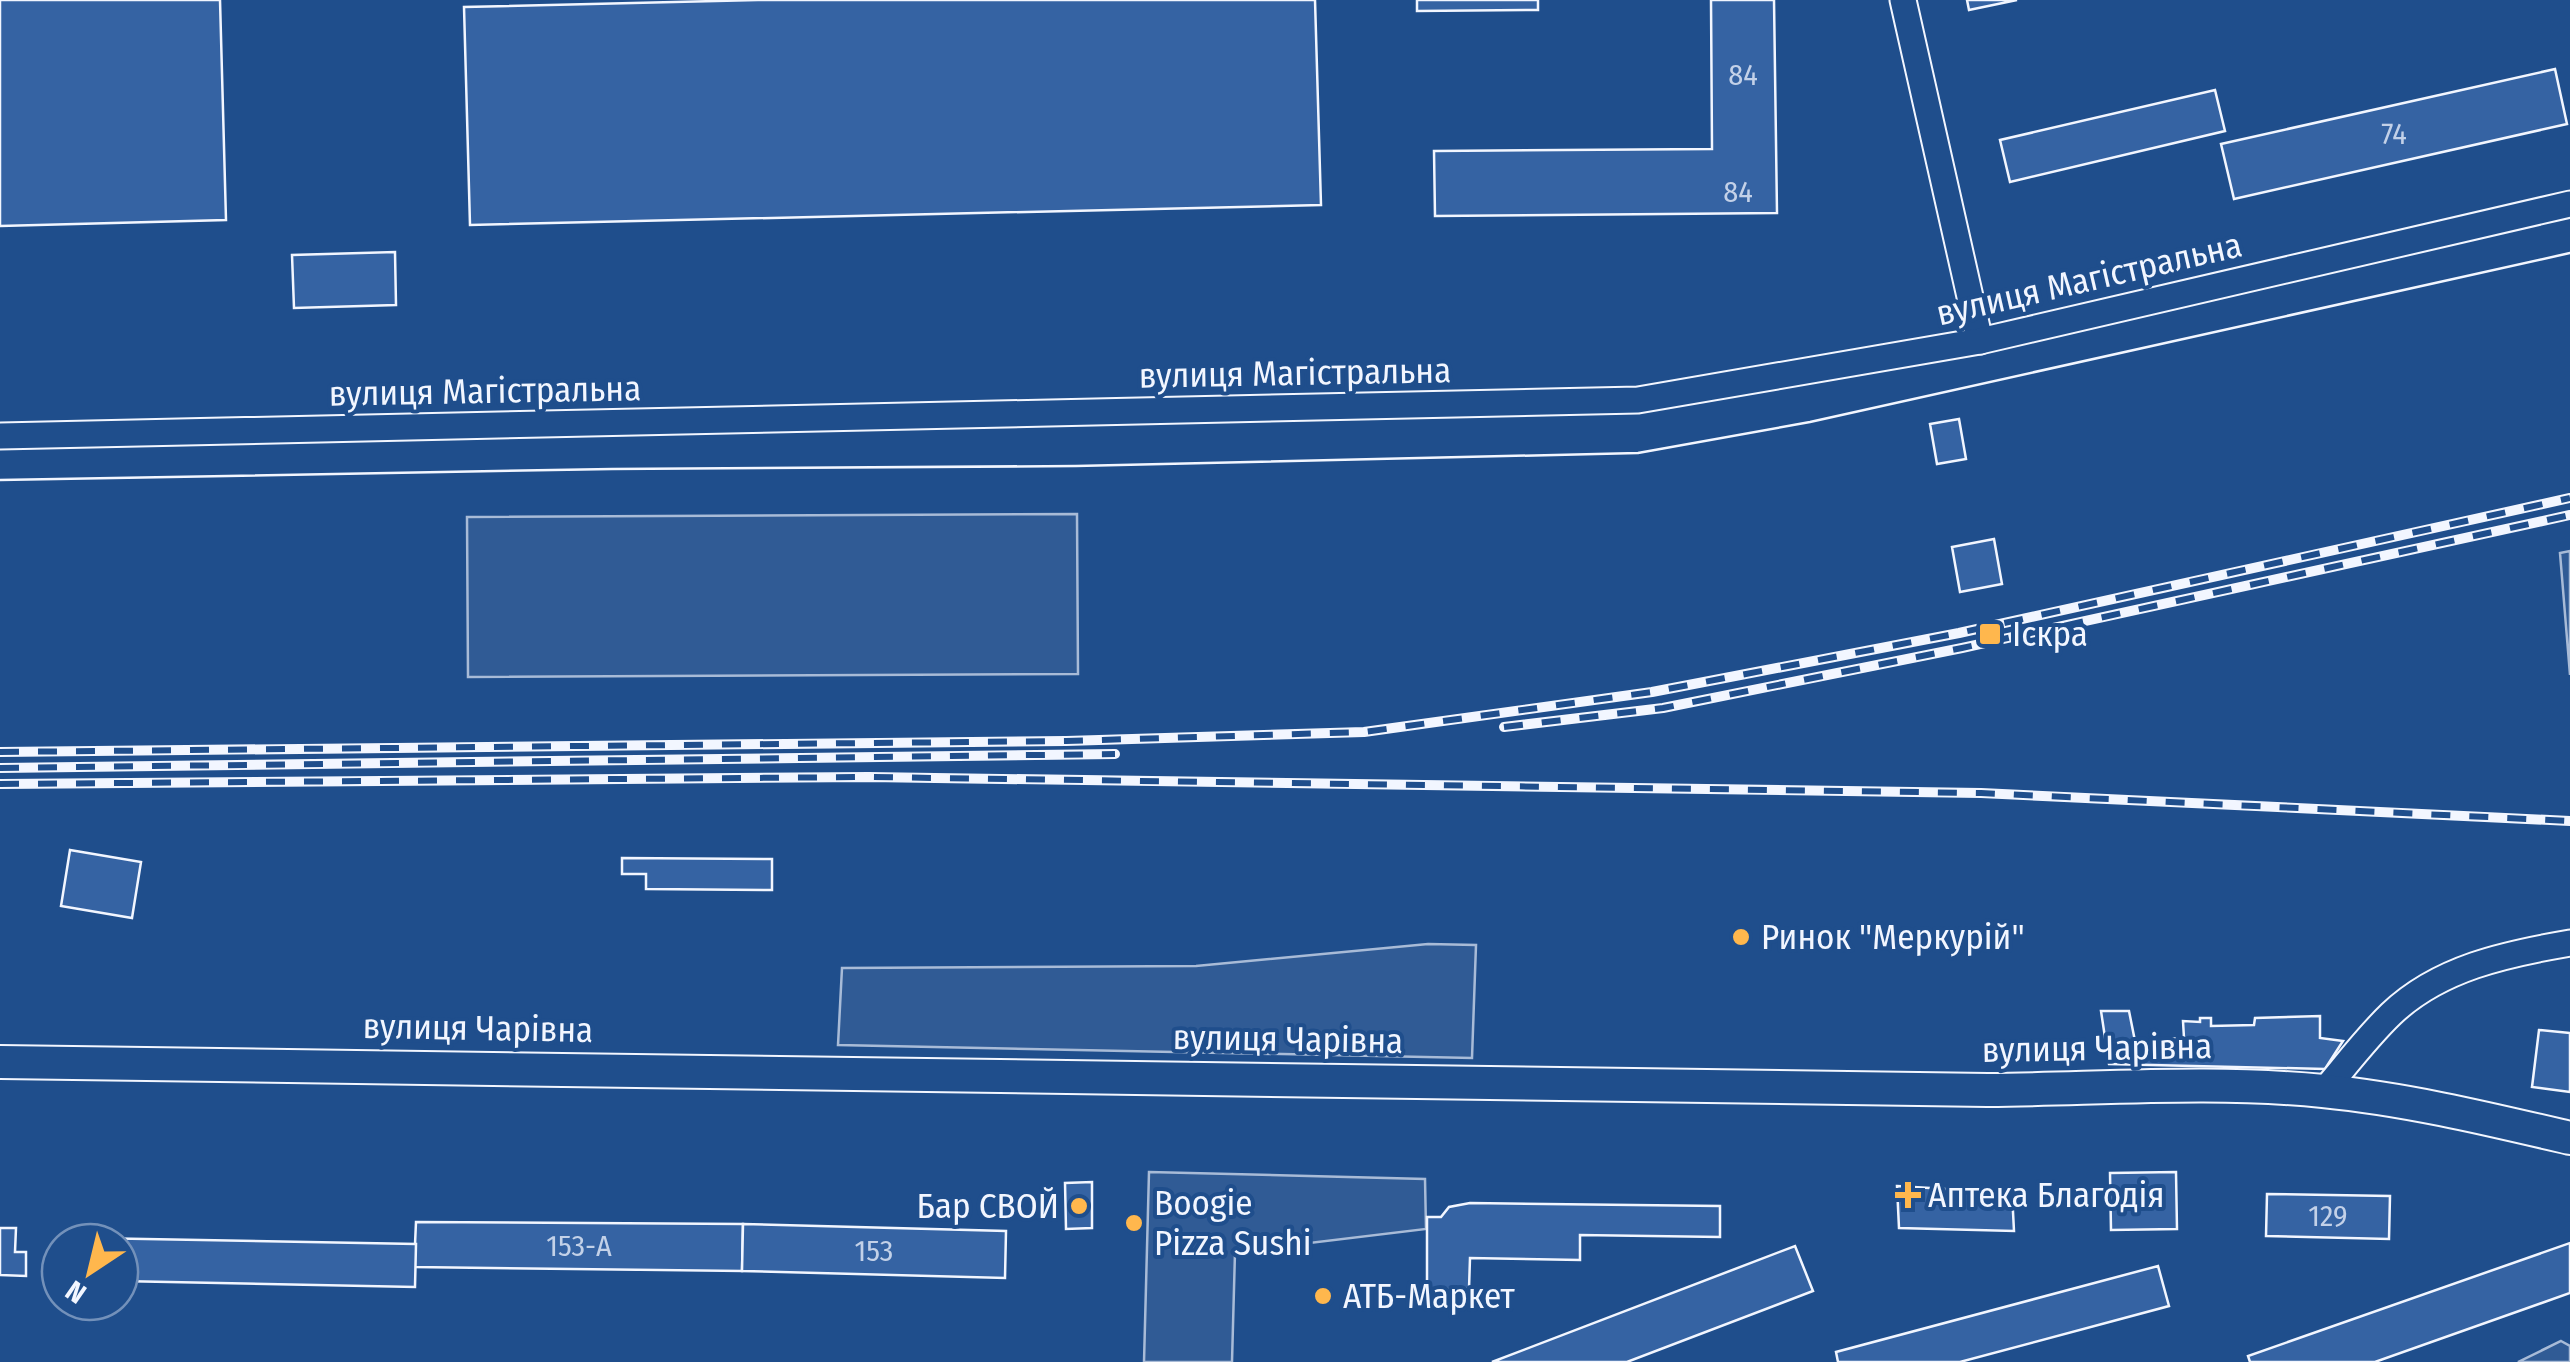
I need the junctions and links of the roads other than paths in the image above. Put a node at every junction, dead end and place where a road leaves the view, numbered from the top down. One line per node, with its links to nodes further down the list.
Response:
1 (1903, 0): 3 (street)
2 (2570, 204): 3 (street, вулиця Магістральна)
3 (1980, 341): 4 (street, вулиця Магістральна)
4 (0, 436)
5 (2570, 943): 7 (street)
6 (0, 1062): 7 (main road, вулиця Чарівна)
7 (2324, 1091): 8 (main road, вулиця Чарівна)
8 (2570, 1138)

